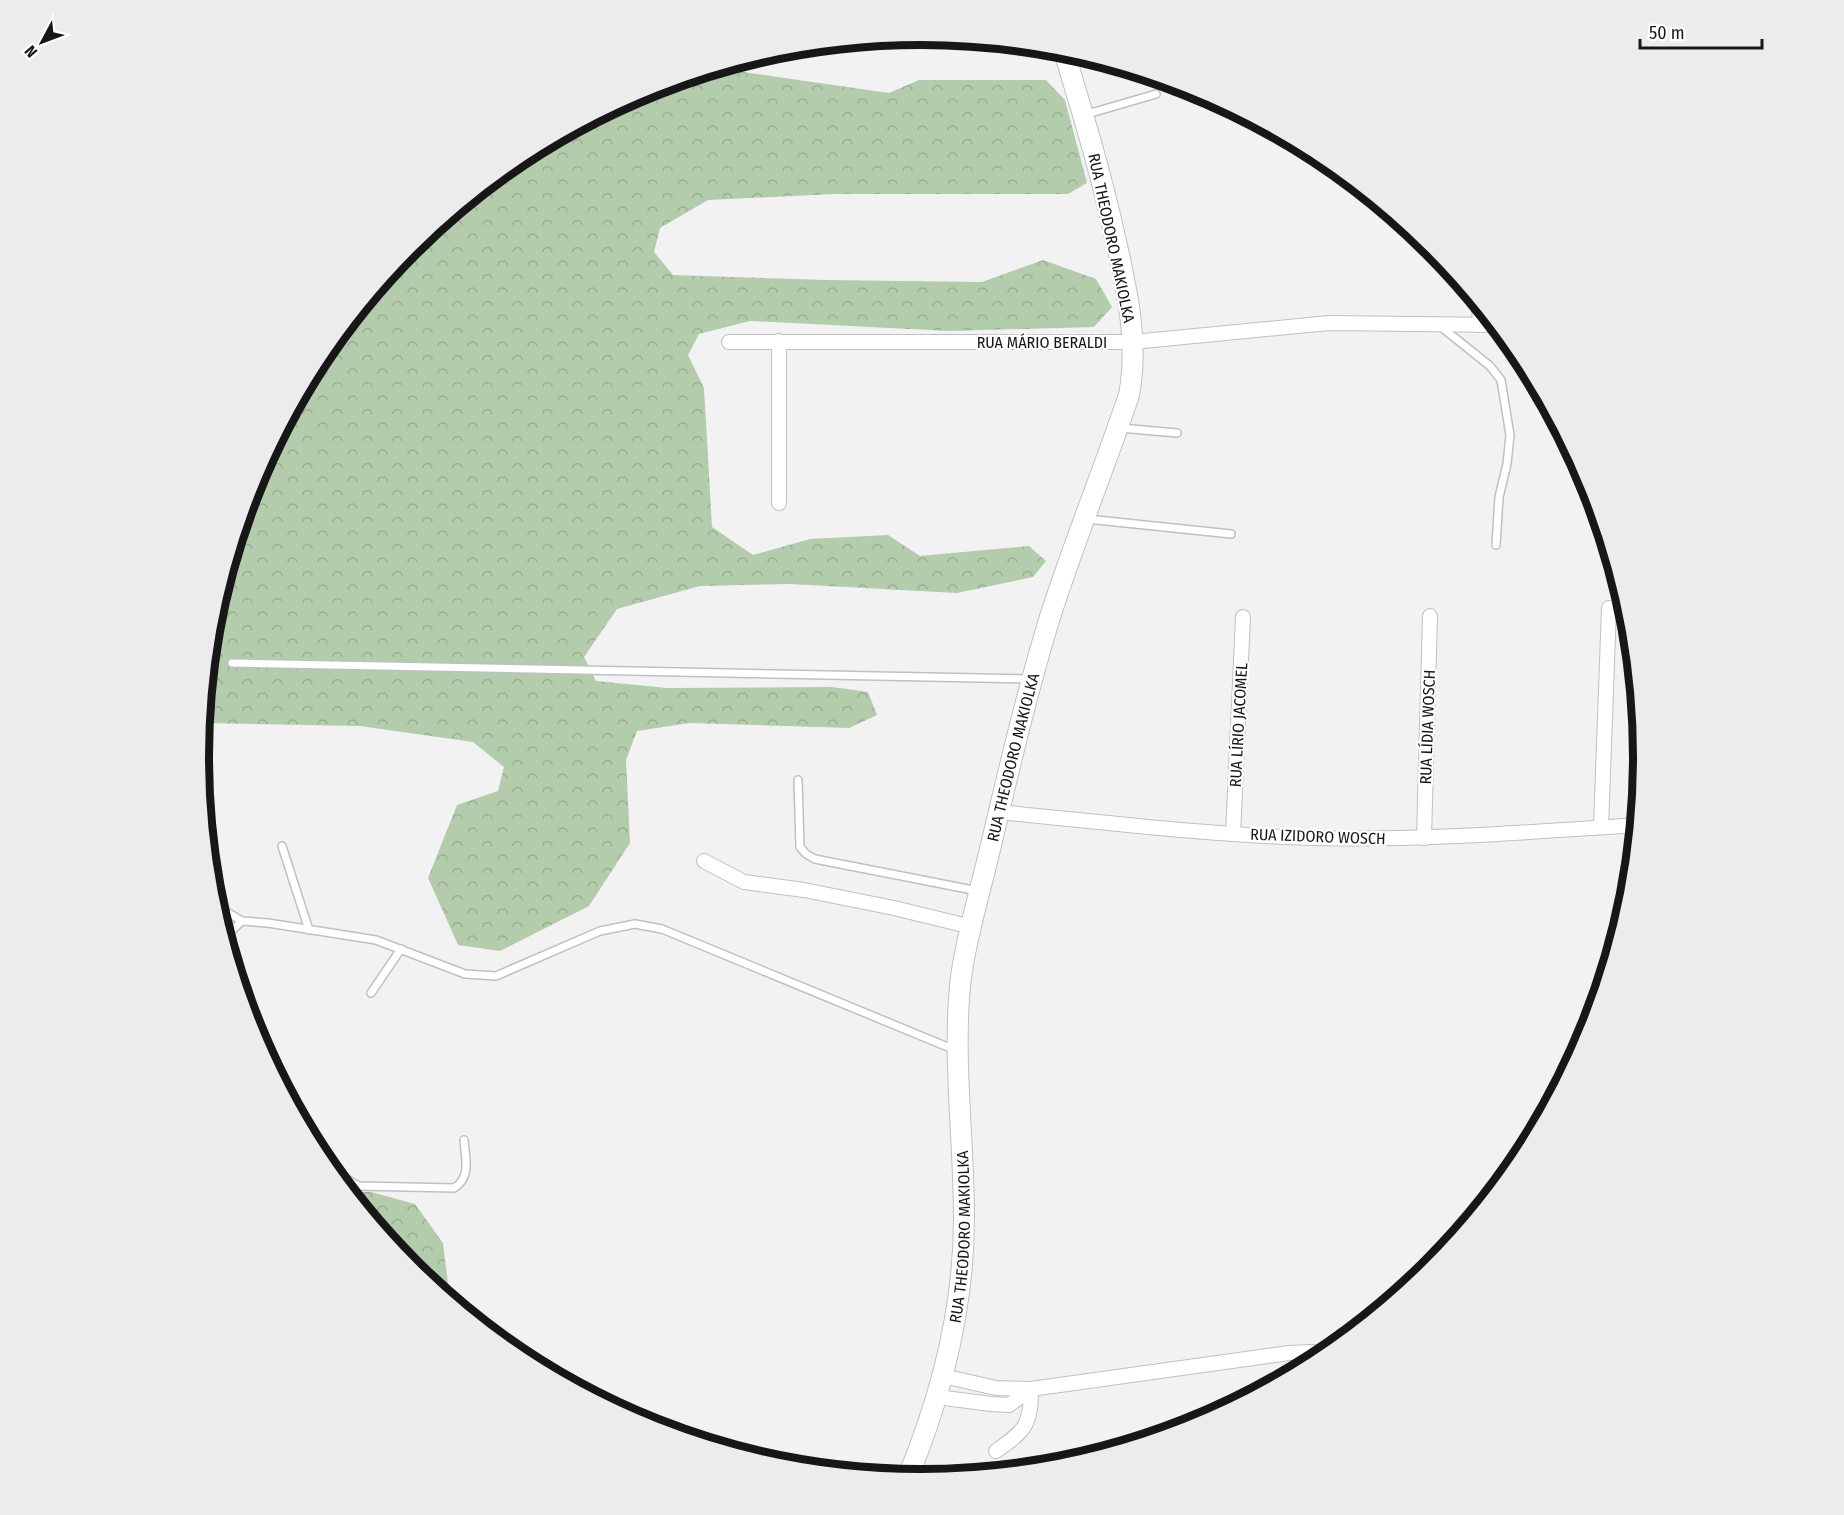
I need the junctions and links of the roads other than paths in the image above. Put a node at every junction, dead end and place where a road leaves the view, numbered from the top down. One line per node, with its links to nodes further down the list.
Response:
1 (1067, 60): 3 (main road, RUA THEODORO MAKIOLKA)
2 (1156, 94): 3 (lane)
3 (1083, 115): 10 (main road, RUA THEODORO MAKIOLKA)
4 (1480, 315): 6 (street)
5 (1438, 324): 6 (street, RUA MÁRIO BERALDI); 10 (street, RUA MÁRIO BERALDI); 16 (lane)
6 (1480, 325): 7 (street, RUA MÁRIO BERALDI)
7 (1488, 325)
8 (779, 341): 9 (street, RUA MÁRIO BERALDI); 10 (street, RUA MÁRIO BERALDI); 13 (street)
9 (729, 342)
10 (1133, 342): 11 (main road, RUA THEODORO MAKIOLKA)
11 (1118, 428): 12 (lane); 14 (main road, RUA THEODORO MAKIOLKA)
12 (1177, 433)
13 (779, 502)
14 (1084, 519): 15 (lane); 21 (main road, RUA THEODORO MAKIOLKA)
15 (1231, 534)
16 (1496, 545)
17 (1609, 608): 25 (street)
18 (1431, 616): 27 (street, RUA LÍDIA WOSCH)
19 (1243, 617): 26 (street, RUA LÍRIO JACOMEL)
20 (232, 663): 21 (lane)
21 (1033, 679): 23 (main road, RUA THEODORO MAKIOLKA)
22 (798, 780): 30 (lane)
23 (999, 812): 26 (street, RUA IZIDORO WOSCH); 30 (main road, RUA THEODORO MAKIOLKA)
24 (1631, 825): 25 (street, RUA IZIDORO WOSCH)
25 (1601, 827): 27 (street, RUA IZIDORO WOSCH)
26 (1233, 834): 27 (street, RUA IZIDORO WOSCH)
27 (1424, 838)
28 (282, 846): 34 (lane)
29 (704, 861): 33 (street)
30 (980, 891): 33 (main road, RUA THEODORO MAKIOLKA)
31 (227, 912): 32 (lane)
32 (242, 921): 34 (lane); 35 (lane)
33 (972, 927): 38 (main road, RUA THEODORO MAKIOLKA)
34 (309, 930): 36 (lane)
35 (231, 931)
36 (401, 949): 37 (lane); 38 (lane)
37 (371, 993)
38 (958, 1052): 42 (main road, RUA THEODORO MAKIOLKA)
39 (464, 1140): 40 (lane)
40 (351, 1182)
41 (1314, 1352): 43 (street)
42 (943, 1376): 43 (street); 44 (main road, RUA THEODORO MAKIOLKA)
43 (1031, 1389): 44 (street); 45 (street)
44 (937, 1397): 46 (main road, RUA THEODORO MAKIOLKA)
45 (996, 1451)
46 (910, 1470)

